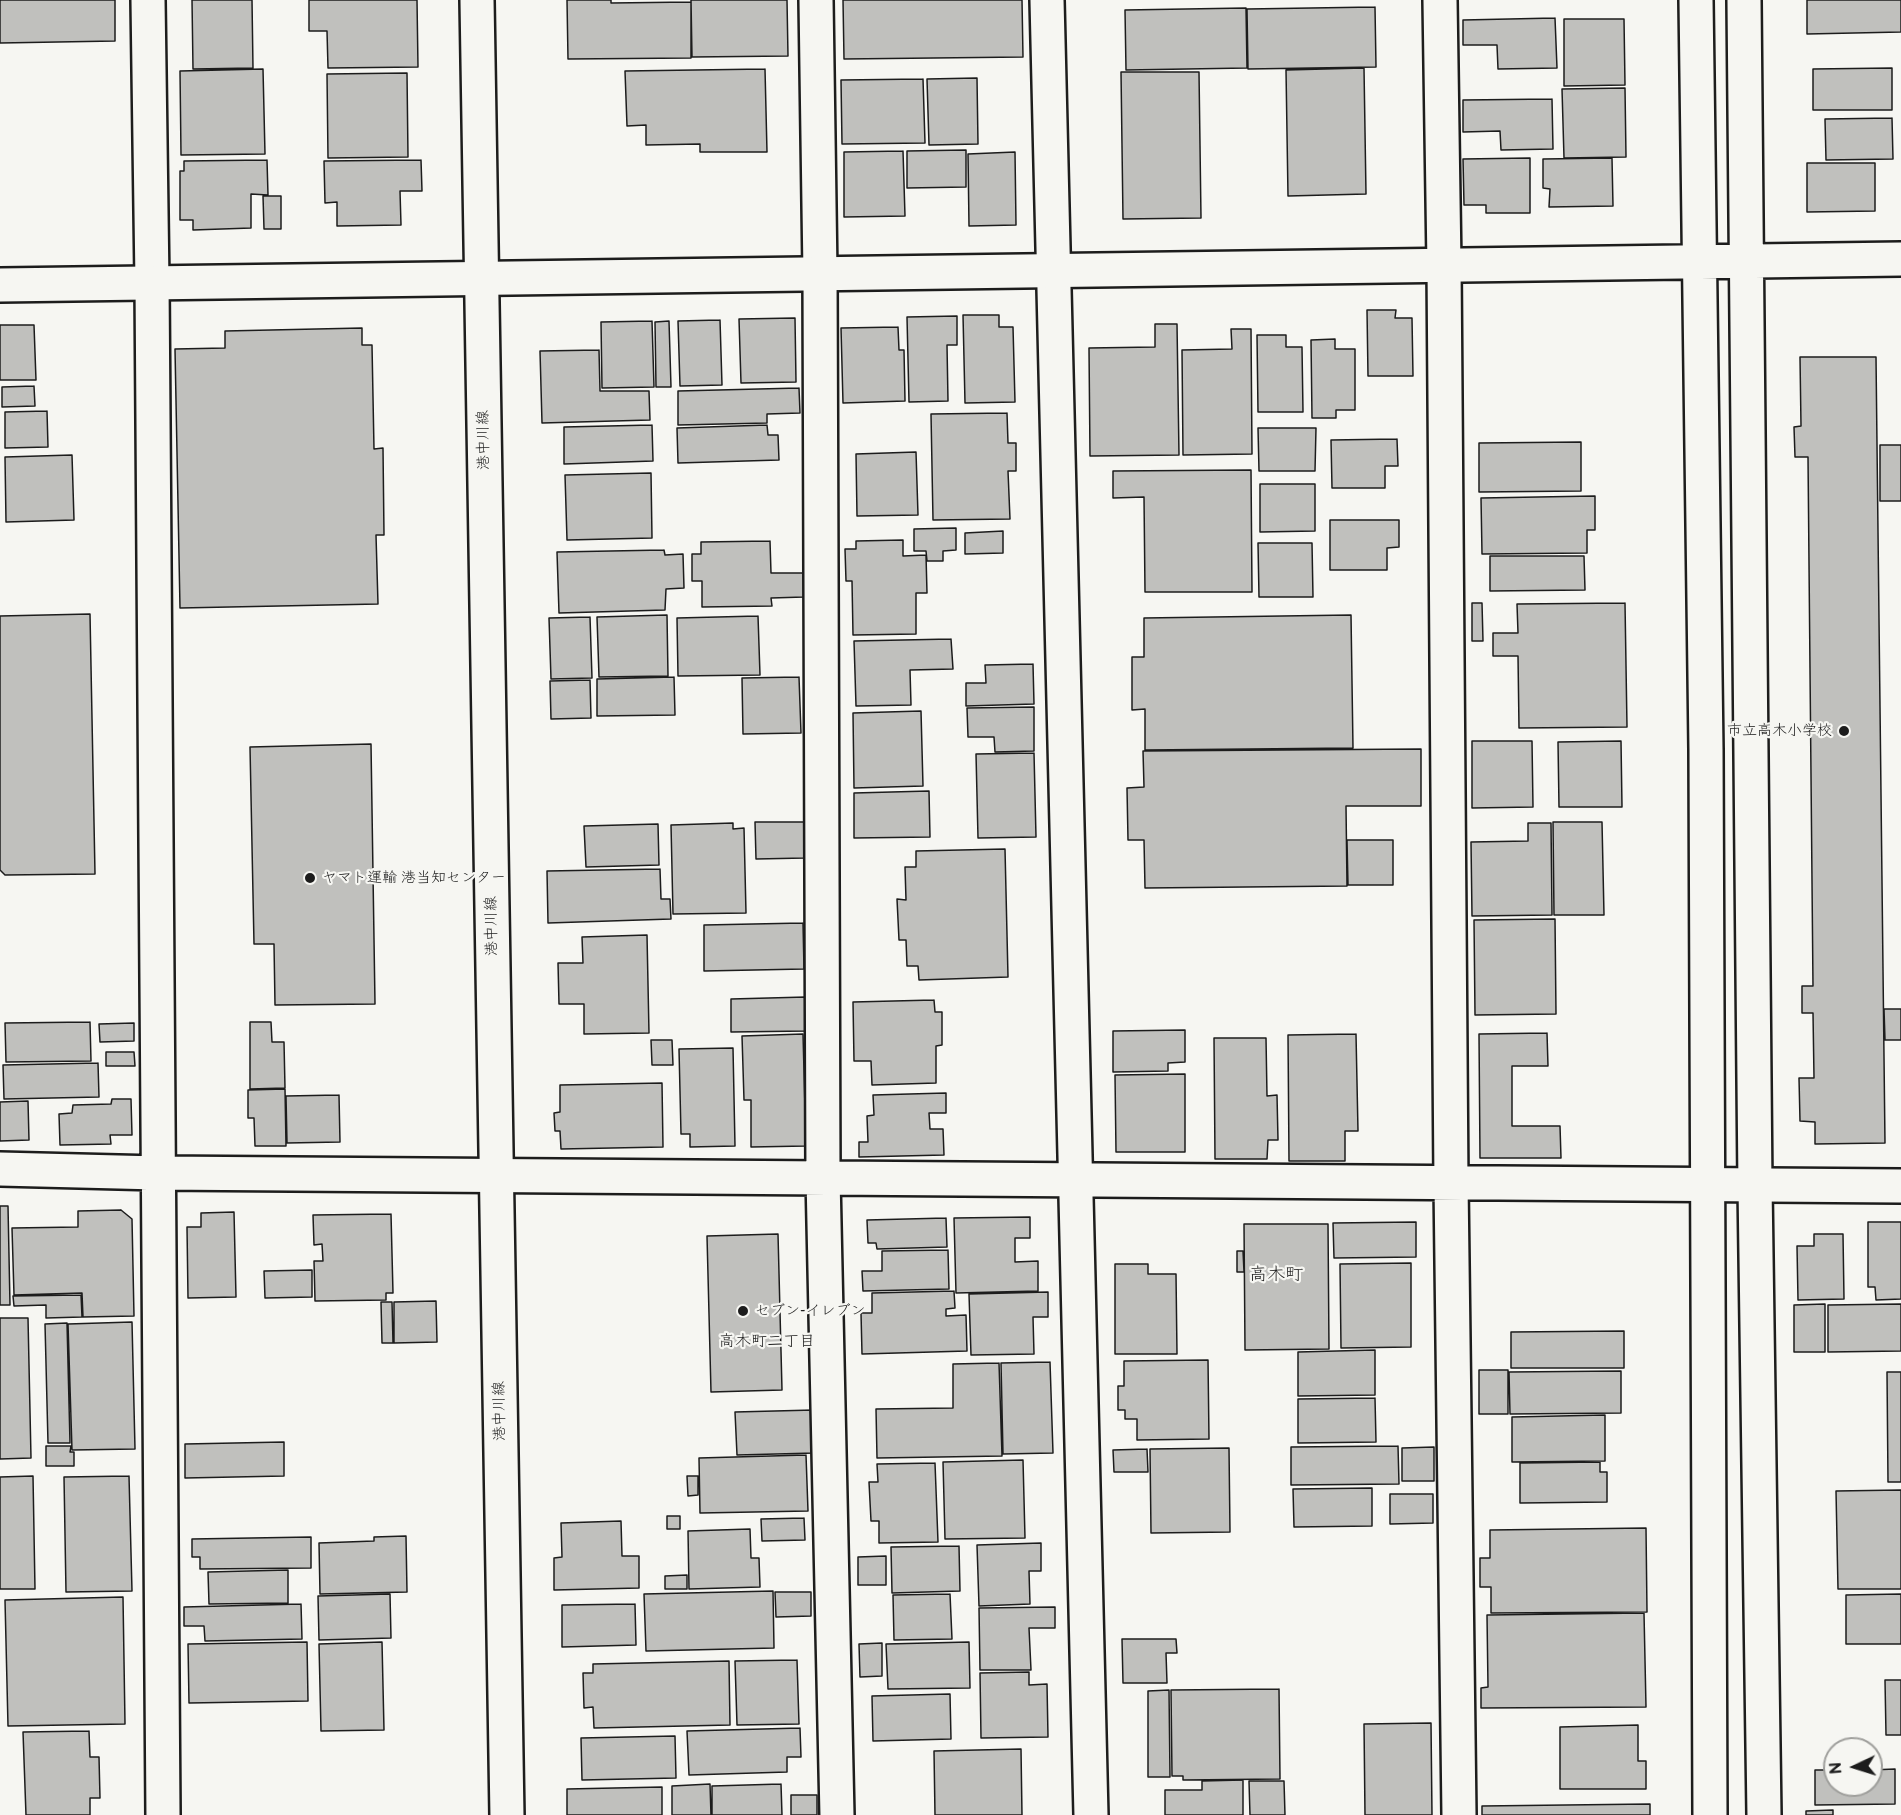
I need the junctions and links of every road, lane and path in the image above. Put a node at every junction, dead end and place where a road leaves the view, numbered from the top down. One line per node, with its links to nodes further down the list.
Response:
1 (147, 0): 15 (street)
2 (477, 0): 14 (street, 港中川線)
3 (816, 0): 13 (street)
4 (1047, 0): 12 (street)
5 (1440, 0): 11 (street)
6 (1696, 0): 9 (street)
7 (1744, 0): 10 (street)
8 (1901, 259): 10 (street)
9 (1699, 261): 10 (street); 11 (street); 23 (street)
10 (1748, 261): 24 (street)
11 (1444, 265): 12 (street); 22 (street)
12 (1052, 270): 13 (street); 21 (street)
13 (820, 273): 14 (street); 20 (street)
14 (481, 277): 15 (street); 19 (street, 港中川線)
15 (153, 282): 16 (street); 18 (street)
16 (0, 285)
17 (0, 1169): 18 (street)
18 (158, 1173): 19 (street); 26 (street)
19 (496, 1176): 20 (street); 27 (street, 港中川線)
20 (823, 1178): 21 (street); 28 (street)
21 (1076, 1180): 22 (street); 29 (street)
22 (1451, 1183): 23 (street); 30 (street)
23 (1707, 1185): 24 (street); 31 (street)
24 (1755, 1186): 25 (street); 32 (street)
25 (1901, 1186)
26 (164, 1815)
27 (507, 1815)
28 (837, 1815)
29 (1091, 1815)
30 (1460, 1815)
31 (1710, 1815)
32 (1764, 1815)

